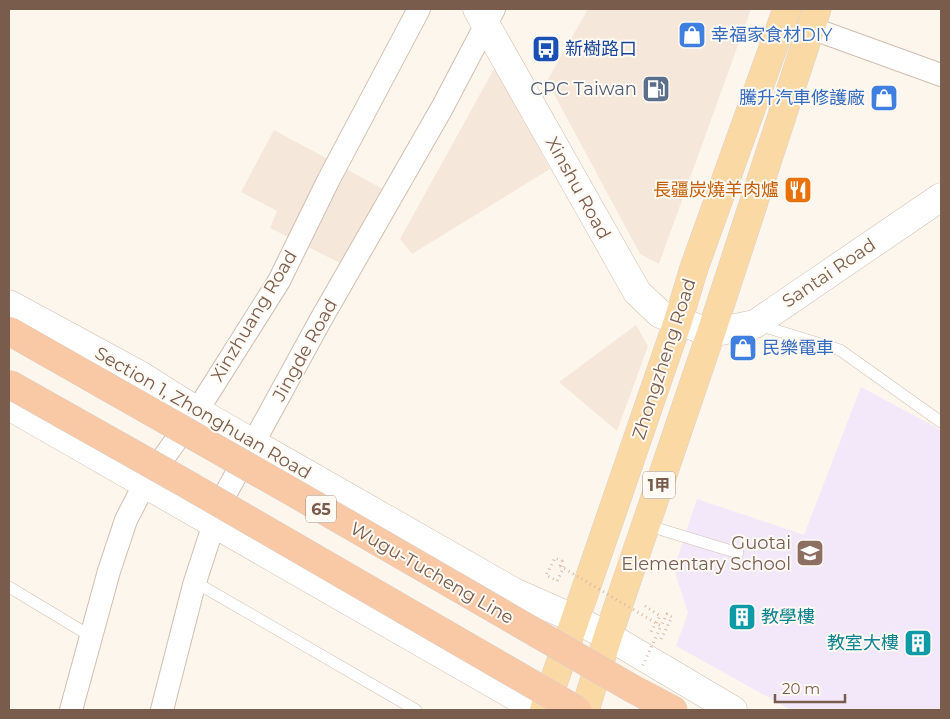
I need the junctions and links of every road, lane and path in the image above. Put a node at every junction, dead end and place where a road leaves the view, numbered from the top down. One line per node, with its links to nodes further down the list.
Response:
1 (419, 9): 14 (street, Xinzhuang Road)
2 (787, 9): 8 (main road, Zhongzheng Road / 1甲)
3 (486, 14): 8 (street, Xinshu Road); 16 (street, Jingde Road)
4 (814, 18): 5 (street); 11 (main road, Zhongzheng Road / 1甲)
5 (941, 75)
6 (941, 197): 9 (street, Santai Road)
7 (9, 304): 14 (street, Section 1, Zhonghuan Road)
8 (678, 321): 11 (street, Xinshu Road); 25 (main road, Zhongzheng Road / 1甲)
9 (755, 324): 11 (street, Santai Road); 15 (lane)
10 (9, 332): 37 (highway, Wugu-Tucheng Line / 65, bridge)
11 (711, 333): 19 (main road, Zhongzheng Road / 1甲)
12 (9, 384): 35 (highway, bridge)
13 (9, 406): 17 (street)
14 (197, 411): 16 (street, Section 1, Zhonghuan Road); 17 (street, Xinzhuang Road)
15 (941, 422)
16 (254, 444): 18 (street, Jingde Road); 25 (street, Section 1, Zhonghuan Road)
17 (144, 485): 18 (street); 28 (street, Xinzhuang Road)
18 (213, 524): 22 (street, Jingde Road); 33 (street)
19 (646, 525): 20 (lane); 27 (main road, Zhongzheng Road / 1甲)
20 (738, 553)
21 (566, 564): 26 (path, bridge)
22 (195, 582): 31 (street, Jingde Road); 32 (lane)
23 (9, 587): 28 (lane)
24 (641, 603): 26 (path, bridge)
25 (575, 619): 27 (street, Section 1, Zhonghuan Road); 34 (main road, Zhongzheng Road / 1甲)
26 (661, 626): 29 (path, bridge)
27 (608, 636): 36 (main road, Zhongzheng Road / 1甲); 38 (street, Section 1, Zhonghuan Road)
28 (92, 637): 30 (street, Xinzhuang Road)
29 (641, 668)
30 (71, 710)
31 (162, 710)
32 (416, 710)
33 (539, 710)
34 (544, 710)
35 (576, 710)
36 (585, 710)
37 (673, 710)
38 (733, 710)

